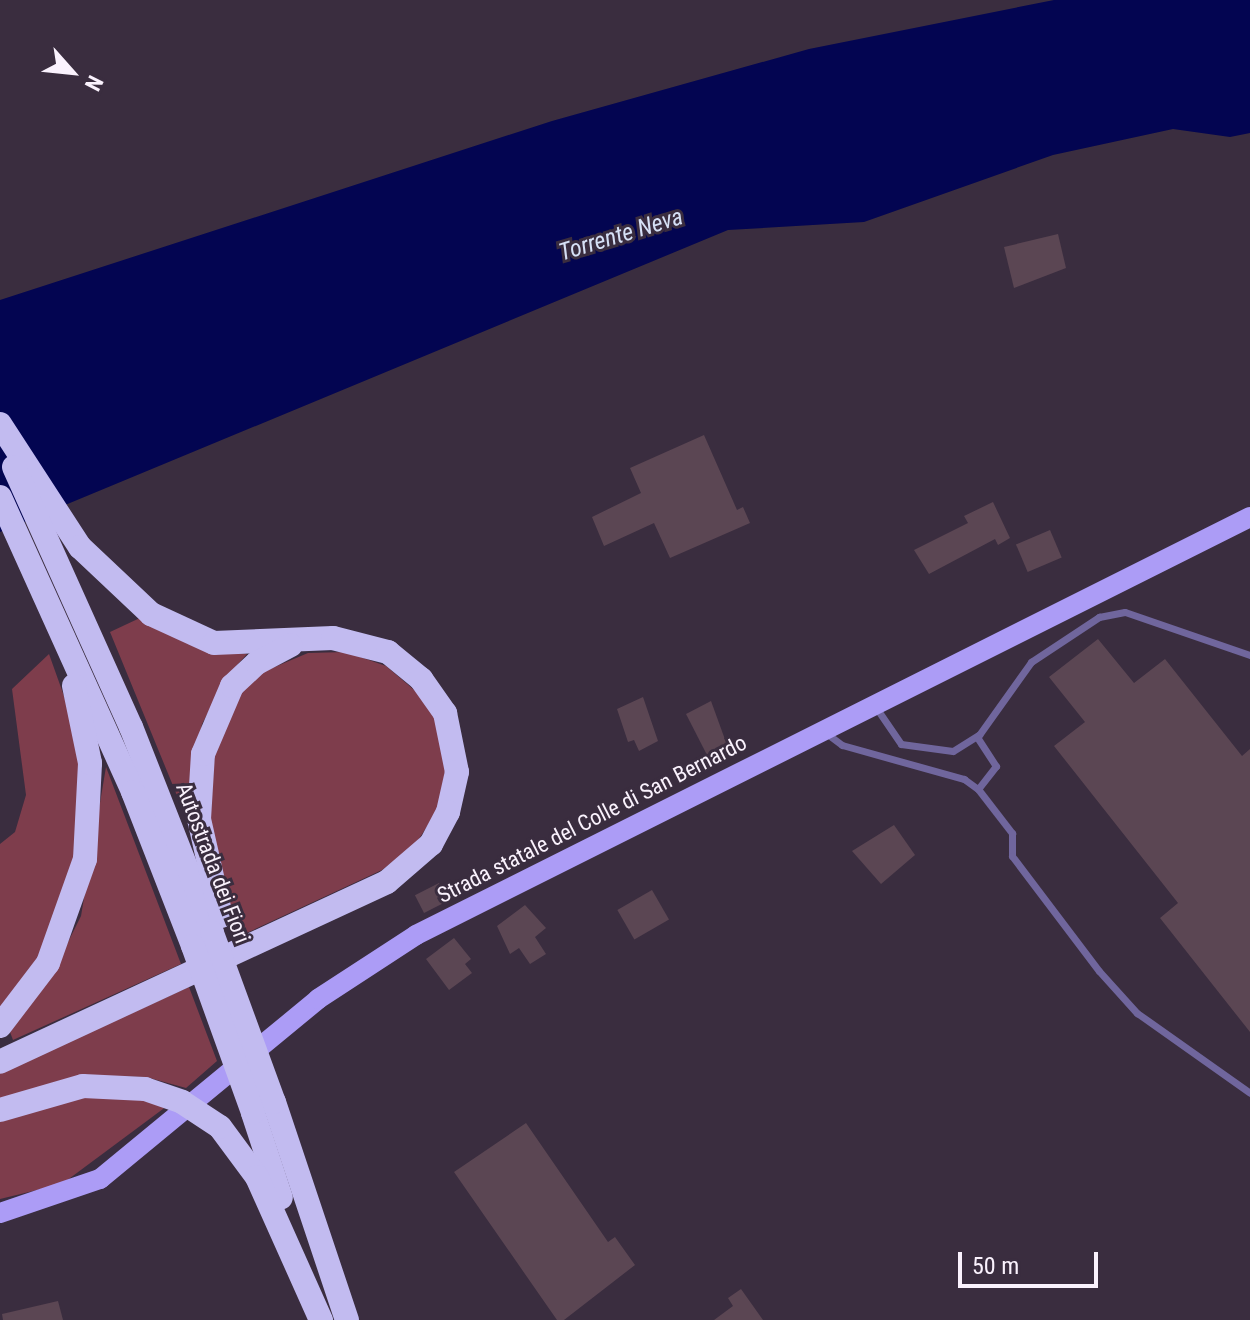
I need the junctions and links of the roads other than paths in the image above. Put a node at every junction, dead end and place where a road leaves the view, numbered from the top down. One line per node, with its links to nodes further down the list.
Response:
1 (0, 424): 6 (highway)
2 (0, 437): 5 (highway)
3 (0, 497): 5 (highway)
4 (1247, 516): 8 (main road, Strada statale del Colle di San Bernardo)
5 (69, 616): 12 (highway); 13 (highway)
6 (300, 640): 12 (highway); 14 (highway)
7 (1250, 655): 10 (lane)
8 (874, 702): 9 (main road, Strada statale del Colle di San Bernardo); 10 (lane)
9 (821, 729): 11 (lane); 18 (main road, Strada statale del Colle di San Bernardo)
10 (977, 737): 11 (lane)
11 (978, 789): 15 (lane)
12 (210, 936): 16 (highway, bridge); 16 (highway, bridge)
13 (0, 1026)
14 (0, 1062)
15 (1250, 1093)
16 (264, 1108): 19 (highway); 20 (highway)
17 (0, 1110): 19 (highway, bridge)
18 (0, 1213)
19 (321, 1320)
20 (347, 1320)

